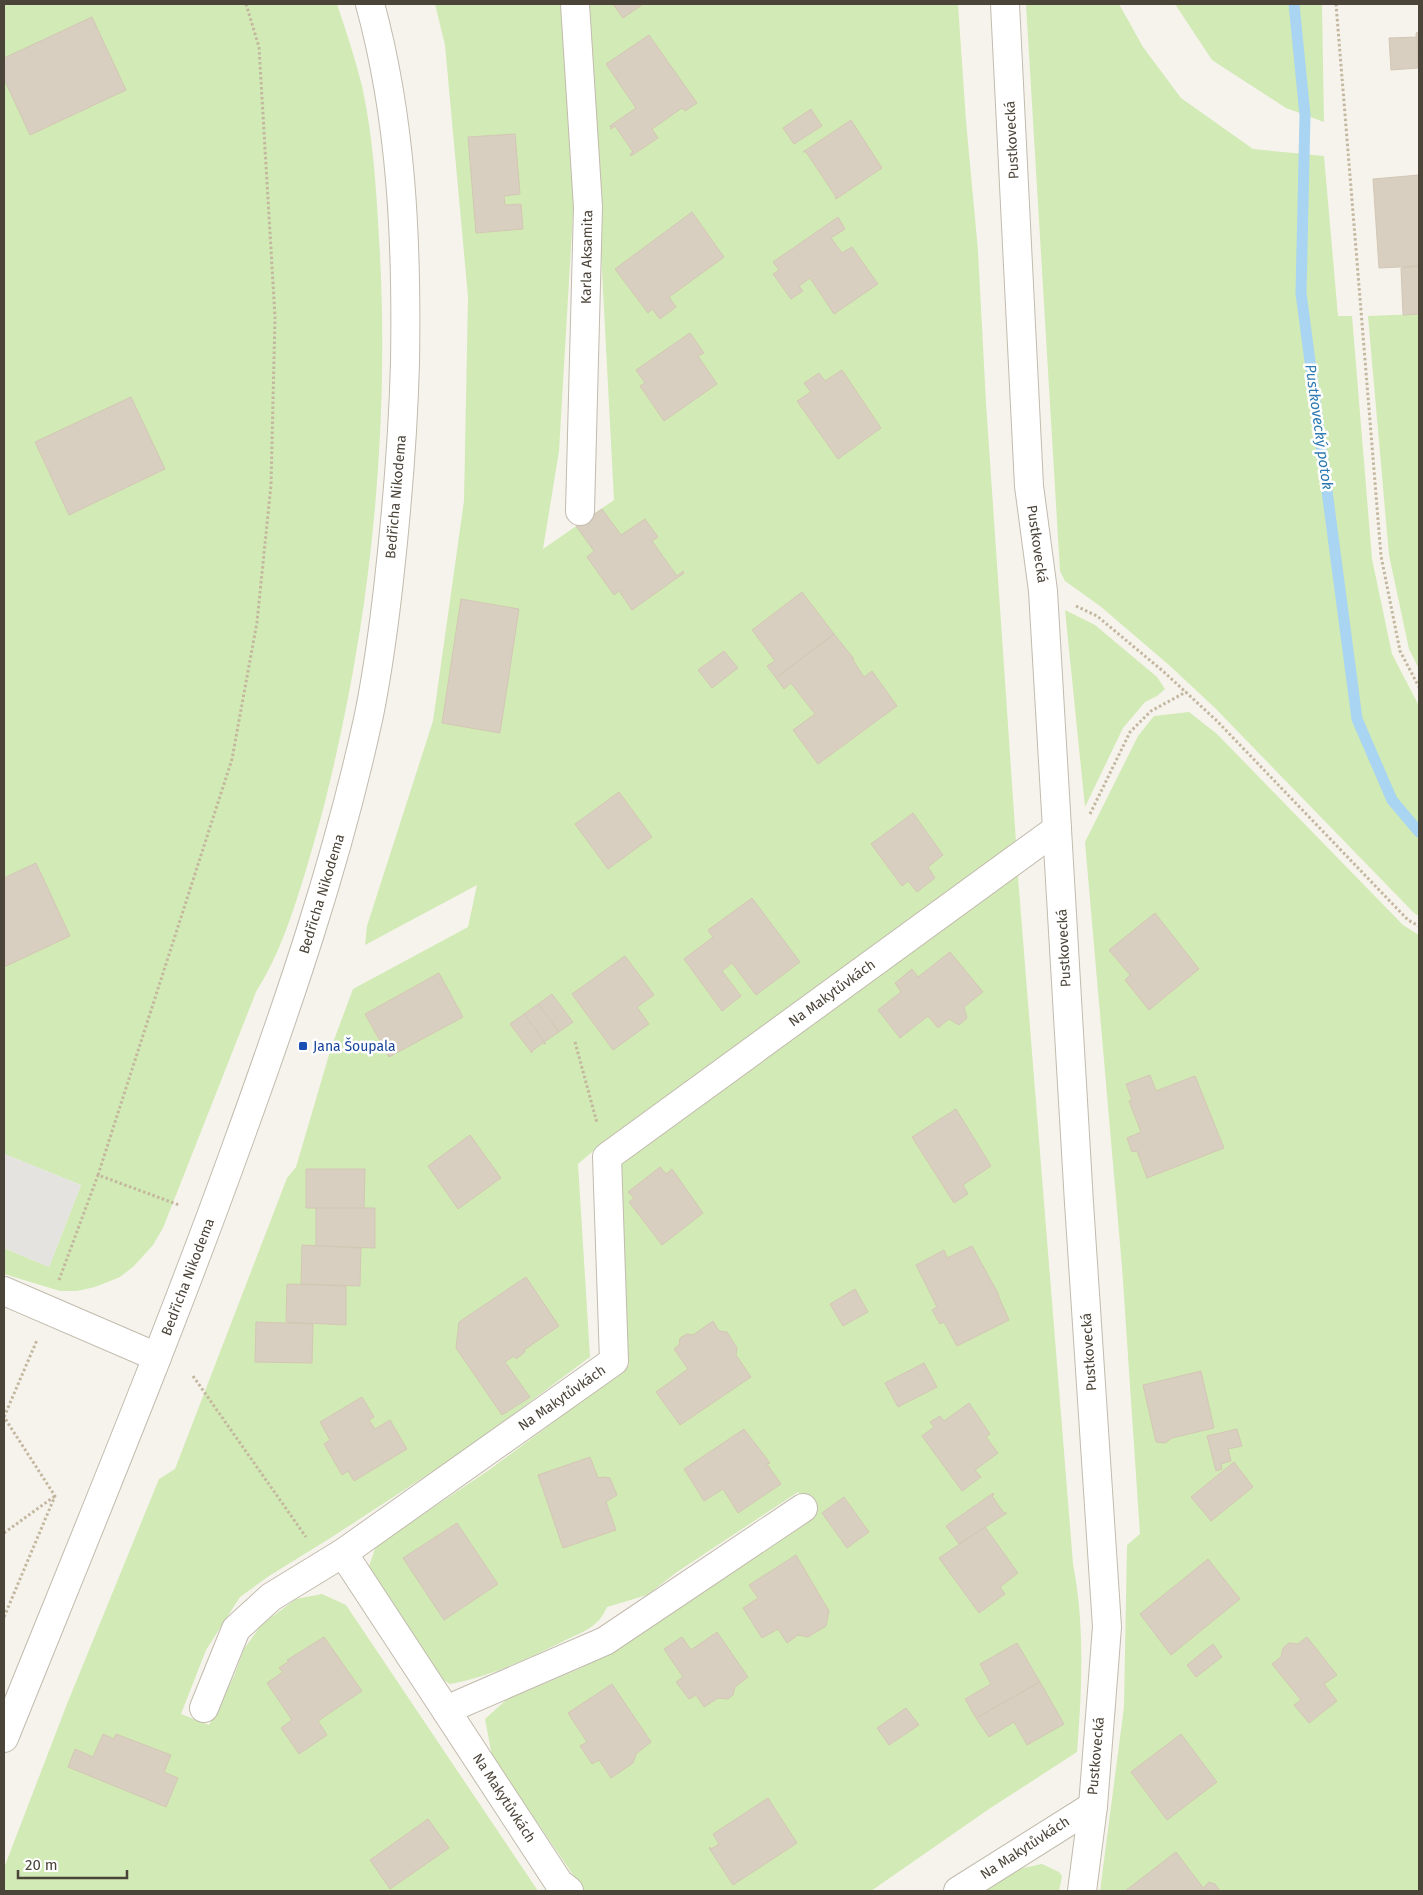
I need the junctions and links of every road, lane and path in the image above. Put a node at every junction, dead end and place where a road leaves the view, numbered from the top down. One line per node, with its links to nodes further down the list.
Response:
1 (246, 4): 14 (path)
2 (370, 4): 15 (street, Bedřicha Nikodema)
3 (576, 4): 6 (street, Karla Aksamita)
4 (1005, 4): 7 (street, Pustkovecká)
5 (1336, 4): 8 (path)
6 (580, 511)
7 (1043, 592): 9 (path); 10 (street, Pustkovecká)
8 (1419, 687)
9 (1186, 692): 10 (path); 11 (path)
10 (1056, 829): 13 (street, Na Makytůvkách); 29 (street, Pustkovecká)
11 (1419, 926)
12 (574, 1042): 13 (path)
13 (607, 1157): 24 (street, Na Makytůvkách)
14 (98, 1175): 15 (path); 17 (path)
15 (211, 1217): 18 (street, Bedřicha Nikodema)
16 (4, 1291): 17 (street)
17 (48, 1310): 18 (street); 20 (path)
18 (157, 1358): 28 (street, Bedřicha Nikodema)
19 (193, 1376): 24 (path)
20 (4, 1417): 21 (path)
21 (55, 1496): 23 (path); 25 (path)
22 (803, 1508): 27 (street)
23 (4, 1533)
24 (334, 1559): 26 (street, Na Makytůvkách); 27 (street, Na Makytůvkách)
25 (4, 1618)
26 (204, 1708)
27 (446, 1710): 30 (street, Na Makytůvkách)
28 (4, 1738)
29 (1092, 1806): 31 (street, Na Makytůvkách); 32 (street, Pustkovecká)
30 (569, 1891)
31 (958, 1891)
32 (1082, 1891)

